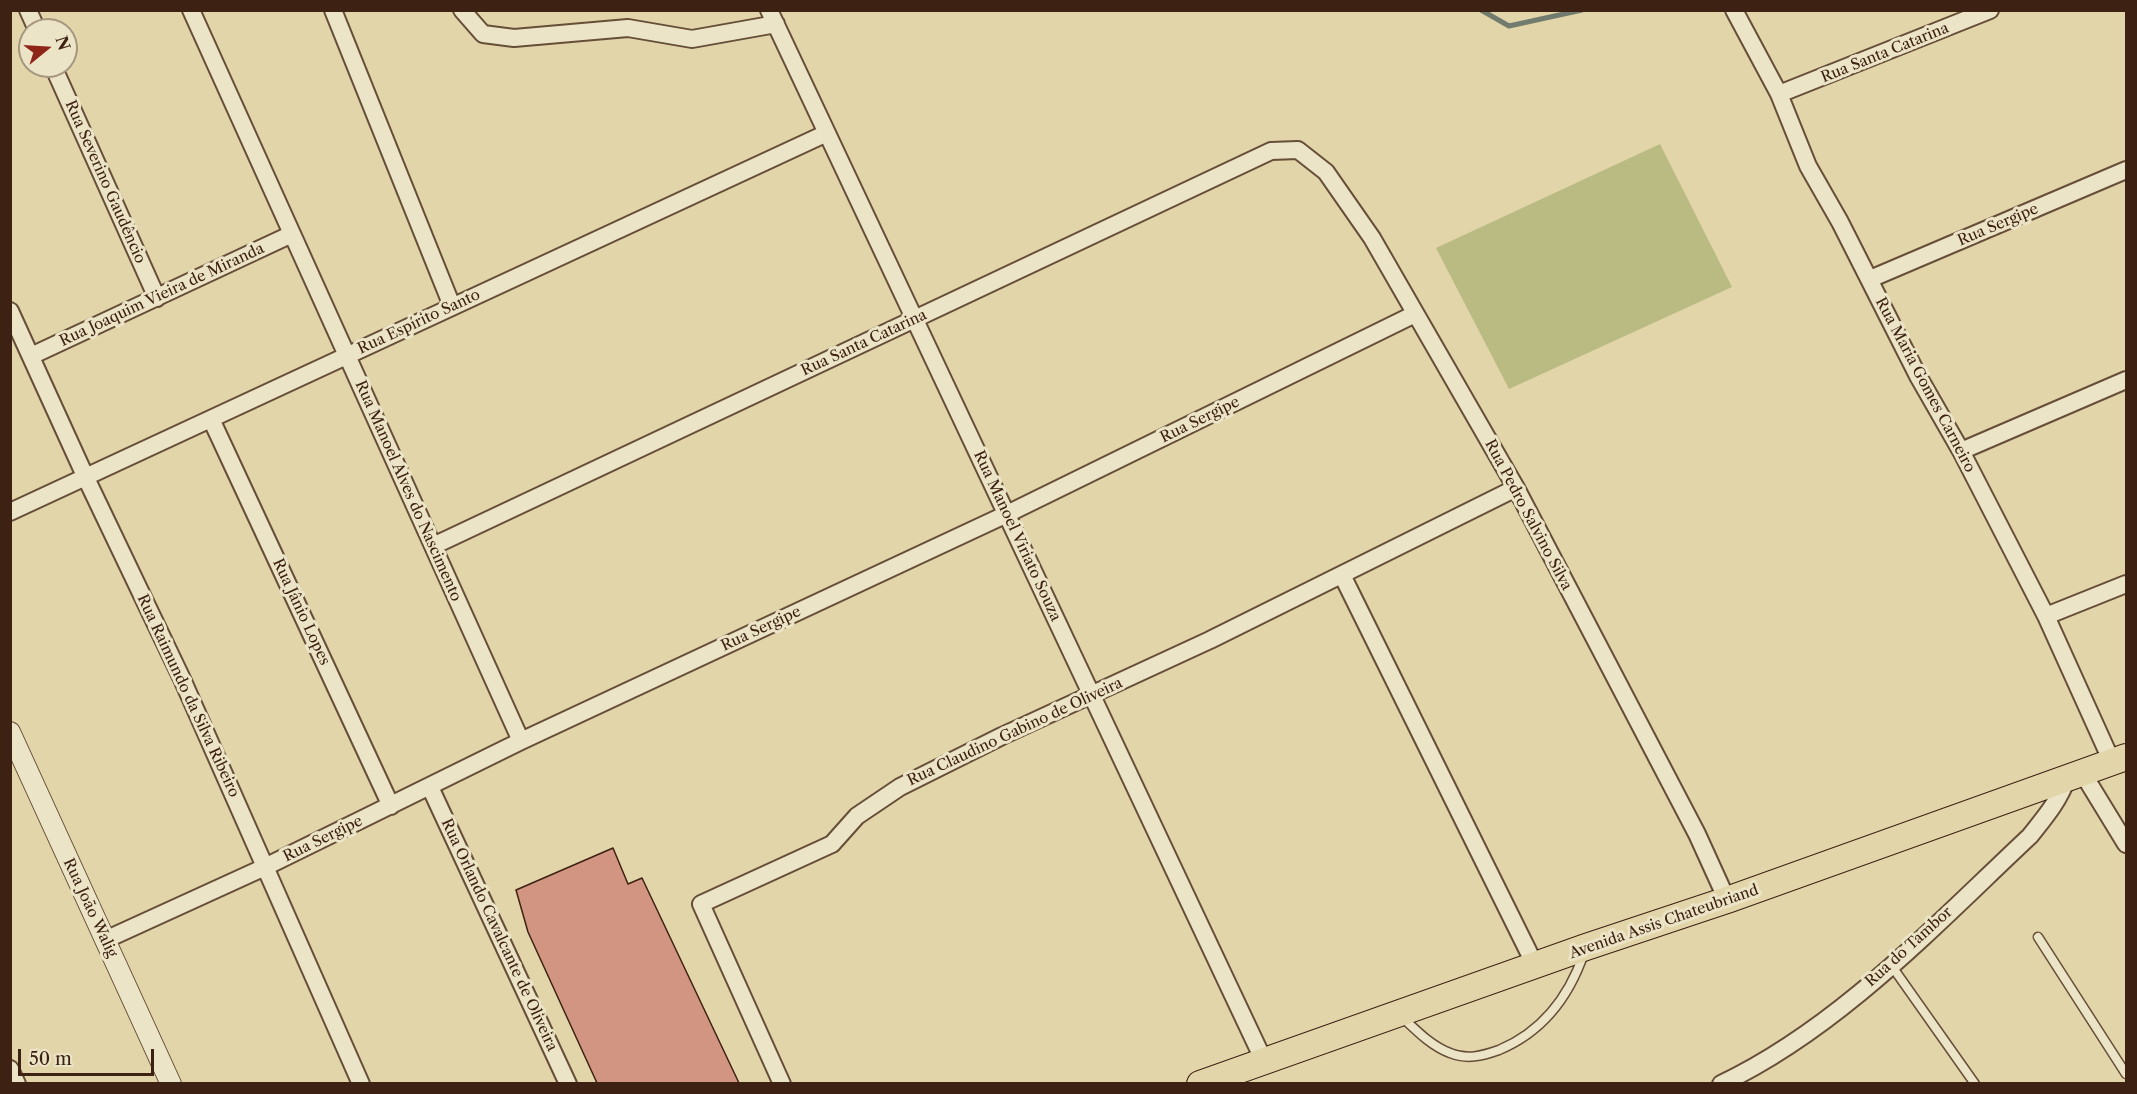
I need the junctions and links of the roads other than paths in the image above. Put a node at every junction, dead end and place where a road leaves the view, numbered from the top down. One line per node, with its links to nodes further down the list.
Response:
1 (191, 10): 12 (street, Rua Manoel Alves do Nascimento)
2 (333, 10): 15 (street)
3 (462, 10): 6 (street)
4 (1734, 10): 8 (street, Rua Maria Gomes Carneiro)
5 (1990, 10): 8 (street, Rua Santa Catarina)
6 (773, 17): 9 (street, Rua Manoel Viriato Souza)
7 (58, 78): 14 (street, Rua Severino Gaudêncio)
8 (1779, 94): 13 (street, Rua Maria Gomes Carneiro)
9 (827, 133): 15 (street, Rua Espírito Santo); 18 (street, Rua Manoel Viriato Souza)
10 (1298, 150): 17 (street, Rua Pedro Salvino Silva); 18 (street, Rua Santa Catarina)
11 (2127, 170): 13 (street, Rua Sergipe)
12 (292, 234): 14 (street, Rua Joaquim Vieira de Miranda); 19 (street, Rua Manoel Alves do Nascimento)
13 (1870, 279): 23 (street, Rua Maria Gomes Carneiro)
14 (157, 298): 20 (street, Rua Joaquim Vieira de Miranda)
15 (453, 306): 19 (street, Rua Espírito Santo)
16 (10, 311): 20 (street, Rua Raimundo da Silva Ribeiro)
17 (1415, 314): 25 (street, Rua Pedro Salvino Silva); 27 (street, Rua Sergipe)
18 (915, 319): 27 (street, Rua Manoel Viriato Souza); 28 (street, Rua Santa Catarina)
19 (347, 355): 22 (street, Rua Espírito Santo); 28 (street, Rua Manoel Alves do Nascimento)
20 (31, 356): 24 (street, Rua Raimundo da Silva Ribeiro)
21 (2127, 380): 23 (street)
22 (211, 419): 24 (street, Rua Espírito Santo); 38 (street, Rua Jânio Lopes)
23 (1961, 451): 31 (street, Rua Maria Gomes Carneiro)
24 (86, 478): 26 (street, Rua Espírito Santo); 40 (street, Rua Raimundo da Silva Ribeiro)
25 (1516, 488): 29 (street, Rua Claudino Gabino de Oliveira); 41 (street, Rua Pedro Salvino Silva)
26 (10, 512)
27 (1007, 514): 32 (street, Rua Manoel Viriato Souza); 34 (street, Rua Sergipe)
28 (433, 546): 34 (street, Rua Manoel Alves do Nascimento)
29 (1342, 575): 32 (street, Rua Claudino Gabino de Oliveira); 45 (street)
30 (2127, 584): 31 (street)
31 (2046, 616): 35 (street, Rua Maria Gomes Carneiro)
32 (1092, 695): 48 (street, Rua Manoel Viriato Souza); 55 (street, Rua Claudino Gabino de Oliveira)
33 (10, 732): 43 (street, Rua João Walig)
34 (521, 741): 37 (street, Rua Sergipe)
35 (2120, 759): 36 (main road, Avenida Assis Chateubriand)
36 (2075, 775): 39 (street); 41 (main road, Avenida Assis Chateubriand); 46 (street, Rua do Tambor)
37 (430, 787): 38 (street, Rua Sergipe); 54 (street, Rua Orlando Cavalcante de Oliveira)
38 (391, 806): 40 (street, Rua Sergipe)
39 (2127, 844)
40 (265, 867): 43 (street, Rua Sergipe); 53 (street, Rua Raimundo da Silva Ribeiro)
41 (1727, 900): 44 (main road, Avenida Assis Chateubriand)
42 (2038, 937): 50 (lane)
43 (105, 940): 52 (street, Rua João Walig)
44 (1586, 948): 45 (main road, Avenida Assis Chateubriand); 47 (lane)
45 (1535, 965): 47 (main road, Avenida Assis Chateubriand)
46 (1891, 965): 57 (street, Rua do Tambor); 58 (lane)
47 (1400, 1014): 48 (main road, Avenida Assis Chateubriand)
48 (1264, 1061): 56 (main road, Avenida Assis Chateubriand)
49 (10, 1069): 51 (street)
50 (2127, 1074)
51 (17, 1083)
52 (171, 1083)
53 (361, 1083)
54 (568, 1083)
55 (782, 1083)
56 (1200, 1083)
57 (1721, 1083)
58 (1975, 1083)

